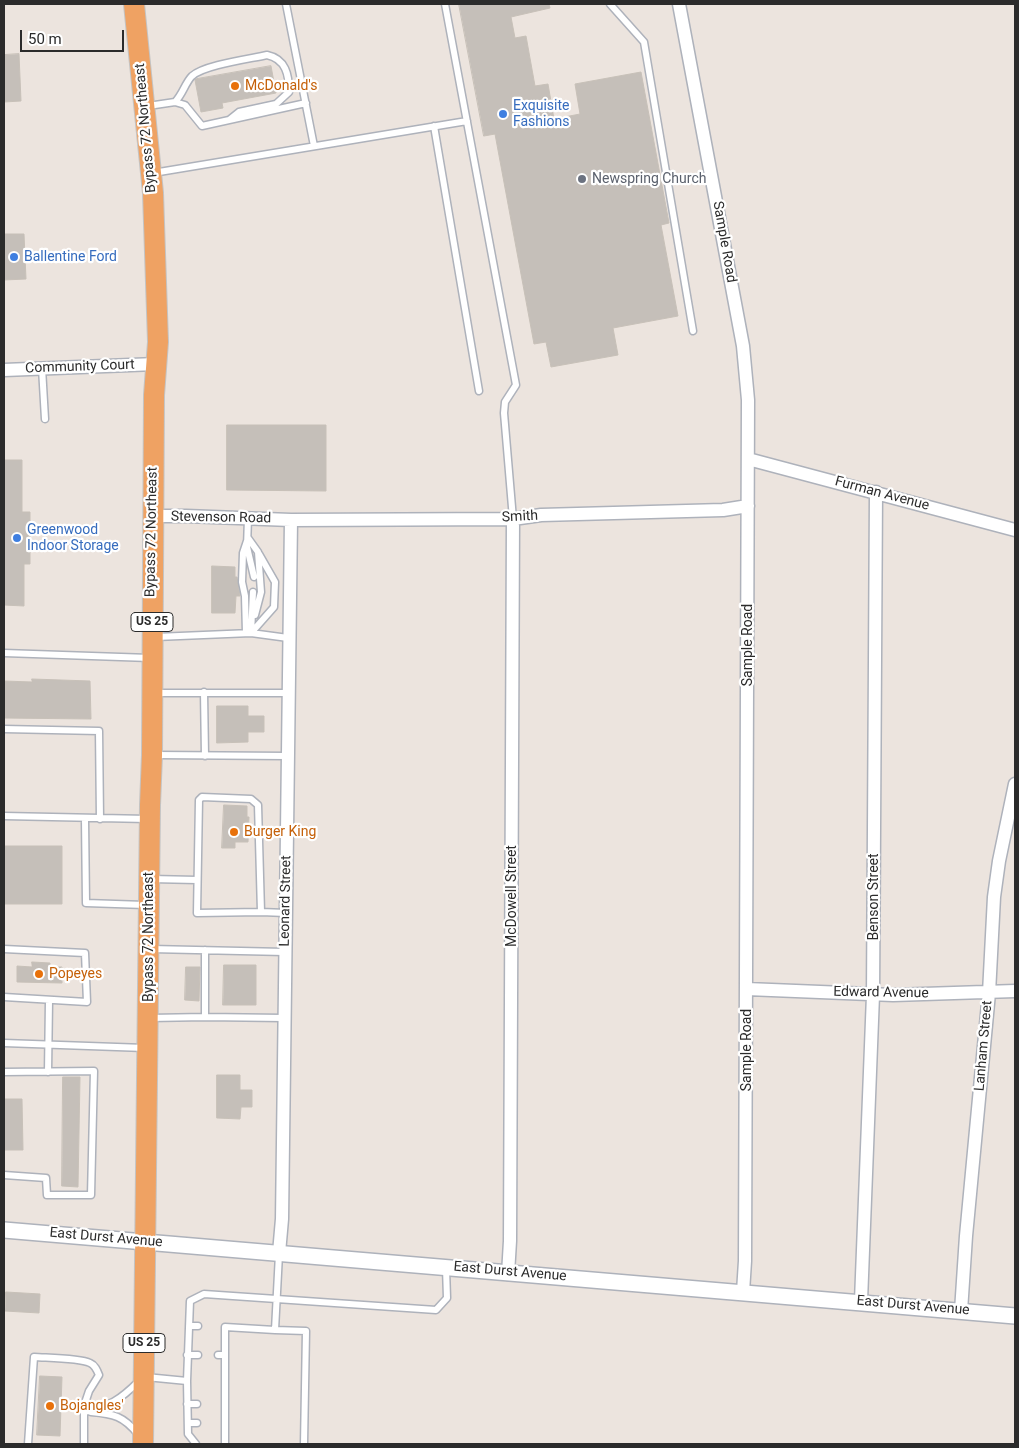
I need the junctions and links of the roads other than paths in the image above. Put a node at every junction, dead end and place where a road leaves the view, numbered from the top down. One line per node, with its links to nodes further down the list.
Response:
1 (134, 4): 8 (highway, Bypass 72 Northeast / US 25)
2 (286, 4): 7 (lane)
3 (445, 4): 10 (lane)
4 (610, 4): 14 (lane)
5 (680, 4): 20 (street, Sample Road)
6 (175, 102): 8 (lane); 9 (lane); 9 (lane)
7 (306, 103): 9 (lane); 12 (lane)
8 (145, 107): 13 (highway, Bypass 72 Northeast / US 25)
9 (229, 120)
10 (467, 121): 11 (lane); 25 (lane)
11 (434, 126): 12 (lane); 18 (lane)
12 (314, 146): 13 (lane)
13 (151, 173): 15 (highway, Bypass 72 Northeast / US 25)
14 (693, 331)
15 (156, 364): 16 (street, Community Court); 23 (highway, Bypass 72 Northeast / US 25)
16 (42, 368): 17 (street, Community Court); 19 (lane)
17 (4, 370)
18 (479, 391)
19 (45, 419)
20 (748, 458): 21 (street, Furman Avenue); 22 (street, Sample Road)
21 (876, 492): 27 (street, Furman Avenue); 61 (street, Benson Street)
22 (748, 506): 25 (street, Smith); 58 (street, Sample Road)
23 (152, 516): 24 (street, Stevenson Road); 33 (highway, Bypass 72 Northeast / US 25)
24 (248, 518): 26 (street, Stevenson Road); 28 (lane)
25 (513, 518): 26 (street, Smith); 77 (street, McDowell Street)
26 (290, 520): 34 (street, Leonard Street)
27 (1015, 530)
28 (248, 538): 29 (lane); 30 (lane); 32 (lane)
29 (258, 552): 32 (lane); 32 (lane)
30 (254, 577)
31 (253, 592): 32 (lane)
32 (249, 633): 33 (lane); 34 (lane)
33 (152, 637): 36 (highway, Bypass 72 Northeast / US 25)
34 (288, 638): 39 (street, Leonard Street)
35 (4, 653): 36 (lane)
36 (151, 658): 38 (highway, Bypass 72 Northeast / US 25)
37 (204, 692): 38 (lane); 39 (lane); 42 (lane)
38 (152, 693): 41 (highway, Bypass 72 Northeast / US 25)
39 (288, 693): 43 (street, Leonard Street)
40 (4, 729): 47 (lane)
41 (152, 754): 42 (lane); 48 (highway, Bypass 72 Northeast / US 25)
42 (205, 756): 43 (lane)
43 (287, 756): 53 (street, Leonard Street)
44 (1015, 784): 60 (street, Lanham Street)
45 (4, 816): 46 (lane)
46 (85, 819): 47 (lane); 51 (lane)
47 (100, 819): 48 (lane)
48 (150, 819): 49 (highway, Bypass 72 Northeast / US 25)
49 (149, 879): 50 (lane); 51 (highway, Bypass 72 Northeast / US 25)
50 (197, 880): 52 (lane); 52 (lane)
51 (149, 905): 55 (highway, Bypass 72 Northeast / US 25)
52 (261, 912): 53 (lane)
53 (286, 913): 57 (street, Leonard Street)
54 (4, 949): 63 (lane)
55 (149, 949): 56 (lane); 65 (highway, Bypass 72 Northeast / US 25)
56 (205, 950): 57 (lane); 64 (lane)
57 (285, 952): 66 (street, Leonard Street)
58 (747, 989): 61 (street, Edward Avenue); 78 (street, Sample Road)
59 (1015, 991): 60 (street, Edward Avenue)
60 (989, 993): 61 (street, Edward Avenue); 81 (street, Lanham Street)
61 (873, 995): 80 (street, Benson Street)
62 (4, 997): 63 (lane)
63 (49, 1001): 68 (lane)
64 (205, 1017): 65 (lane); 66 (lane)
65 (148, 1018): 69 (highway, Bypass 72 Northeast / US 25)
66 (284, 1018): 75 (street, Leonard Street)
67 (4, 1043): 68 (lane)
68 (50, 1044): 69 (lane); 71 (lane)
69 (148, 1048): 74 (highway, Bypass 72 Northeast / US 25)
70 (4, 1072): 71 (lane)
71 (48, 1072): 72 (lane)
72 (4, 1175)
73 (4, 1230): 74 (street, East Durst Avenue)
74 (146, 1242): 75 (street, East Durst Avenue); 94 (highway, US 25)
75 (279, 1253): 76 (street, East Durst Avenue); 79 (lane)
76 (446, 1267): 77 (street, East Durst Avenue); 79 (lane)
77 (508, 1274): 78 (street, East Durst Avenue)
78 (743, 1292): 80 (street, East Durst Avenue)
79 (276, 1299): 83 (lane); 87 (lane)
80 (861, 1301): 81 (street, East Durst Avenue)
81 (961, 1311): 82 (street, East Durst Avenue)
82 (1015, 1316)
83 (189, 1326): 84 (lane); 88 (lane)
84 (198, 1326)
85 (218, 1327): 86 (lane)
86 (225, 1327): 87 (lane); 93 (lane)
87 (275, 1330): 110 (lane)
88 (188, 1341): 89 (lane); 90 (lane)
89 (196, 1342)
90 (188, 1355): 91 (lane); 95 (lane)
91 (198, 1355)
92 (218, 1355): 93 (lane)
93 (225, 1355): 99 (lane)
94 (144, 1376): 95 (lane); 100 (lane); 105 (highway, US 25)
95 (187, 1381): 96 (lane)
96 (187, 1404): 97 (lane); 103 (lane)
97 (196, 1404)
98 (217, 1404): 99 (lane)
99 (225, 1405): 102 (lane)
100 (84, 1412): 105 (lane); 106 (lane); 107 (lane)
101 (217, 1422): 102 (lane)
102 (225, 1422): 109 (lane)
103 (188, 1423): 104 (lane); 108 (lane)
104 (197, 1423)
105 (143, 1442)
106 (28, 1444)
107 (84, 1444)
108 (196, 1444)
109 (225, 1444)
110 (304, 1444)

